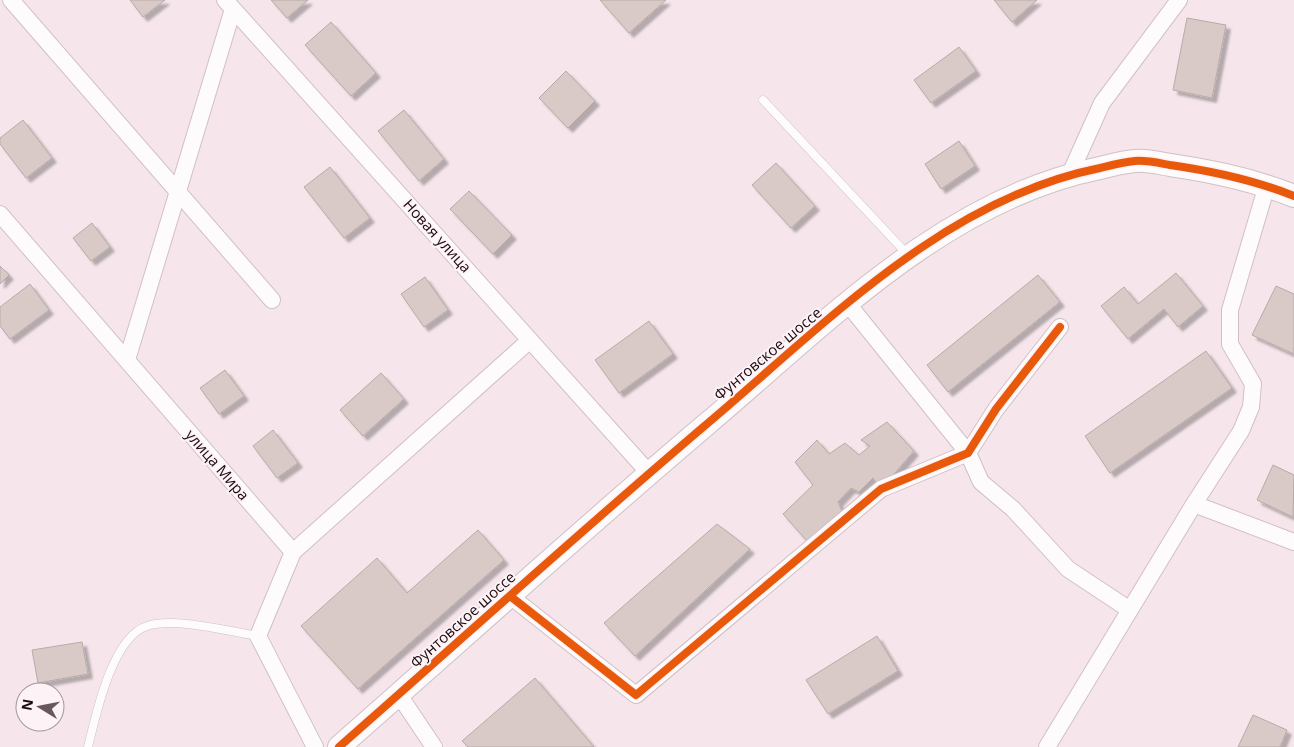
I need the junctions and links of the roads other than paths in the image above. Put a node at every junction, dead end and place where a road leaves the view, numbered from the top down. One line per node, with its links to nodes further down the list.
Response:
1 (11, 0): 7 (street)
2 (1179, 0): 5 (street)
3 (229, 5): 7 (street); 14 (street, Новая улица)
4 (763, 100): 10 (lane)
5 (1070, 174): 6 (street, Фунтовское шоссе); 10 (street, Фунтовское шоссе)
6 (1267, 185): 8 (street, Фунтовское шоссе); 18 (street)
7 (179, 193): 11 (street); 15 (street)
8 (1294, 196)
9 (0, 214): 15 (street, улица Мира)
10 (909, 256): 12 (street, Фунтовское шоссе)
11 (272, 300)
12 (848, 304): 16 (street); 17 (street, Фунтовское шоссе)
13 (1060, 327): 16 (street)
14 (530, 340): 17 (street, Новая улица); 20 (street)
15 (127, 360): 20 (street, улица Мира)
16 (968, 452): 21 (street); 22 (street)
17 (649, 472): 21 (street, Фунтовское шоссе)
18 (1194, 504): 19 (street); 22 (street)
19 (1294, 542)
20 (293, 552): 23 (street)
21 (510, 596): 24 (street, Фунтовское шоссе)
22 (1130, 610): 29 (street)
23 (258, 636): 25 (lane); 26 (street)
24 (398, 695): 27 (street, Фунтовское шоссе); 28 (street)
25 (88, 747)
26 (315, 747)
27 (339, 747)
28 (434, 747)
29 (1047, 747)

